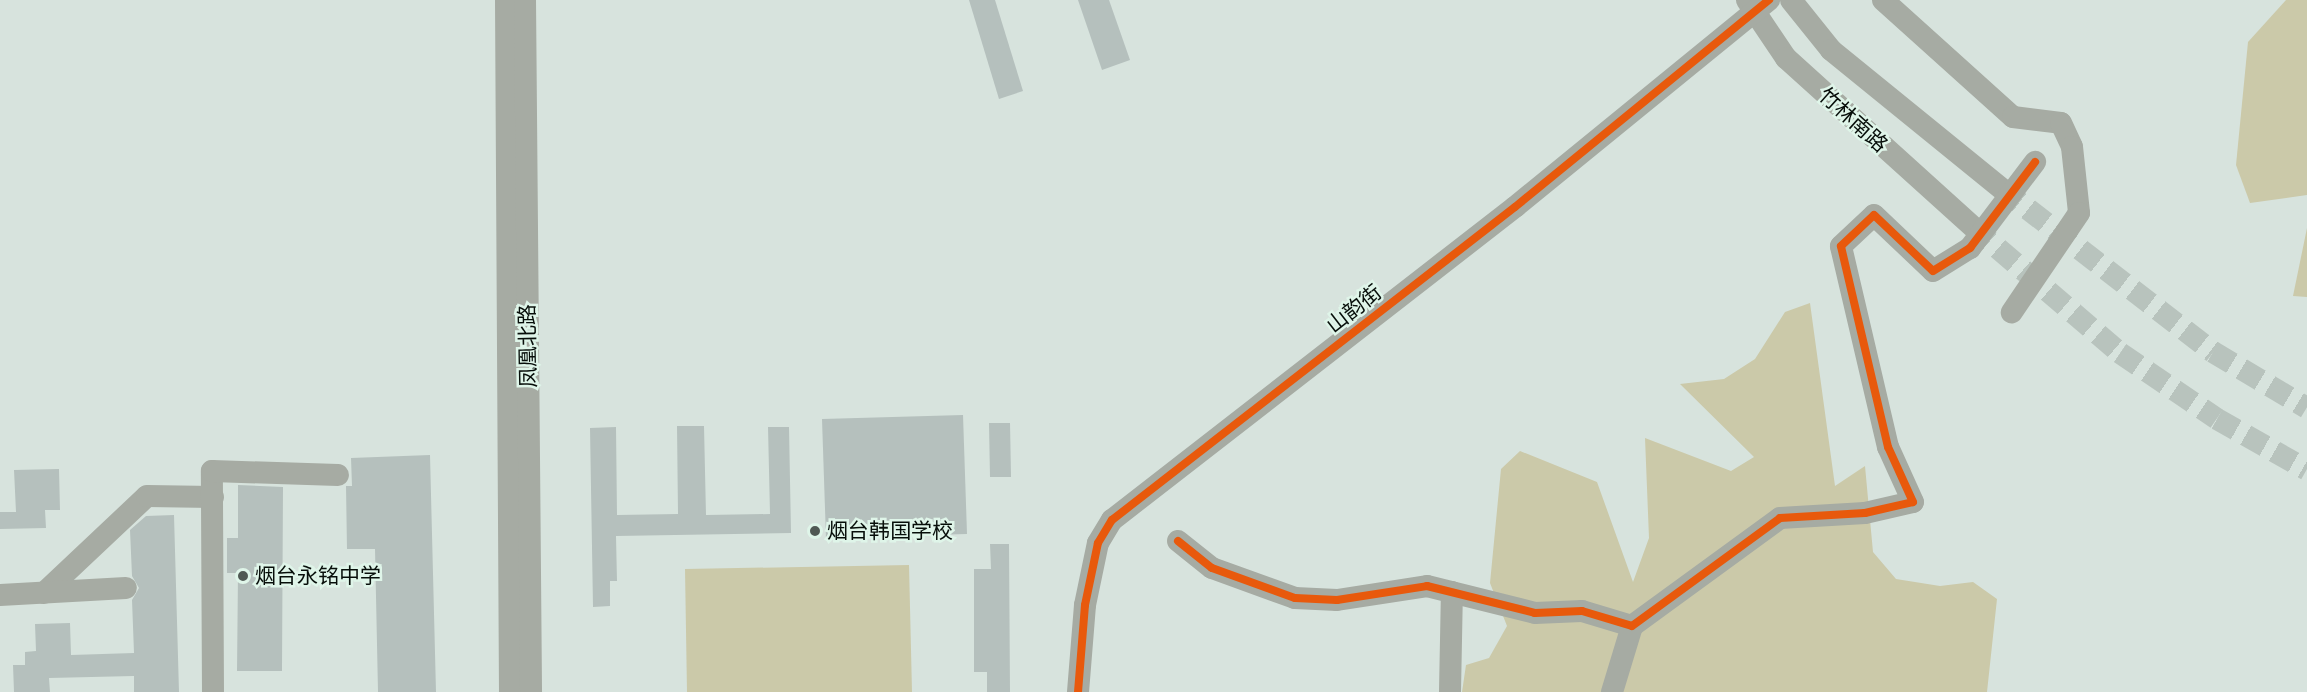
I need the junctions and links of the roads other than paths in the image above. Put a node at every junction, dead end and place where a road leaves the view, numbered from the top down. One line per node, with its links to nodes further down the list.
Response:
1 (506, 0): 19 (street, 凤凰北路)
2 (525, 0): 20 (street, 凤凰北路)
3 (1791, 0): 7 (street, 竹林南路)
4 (1883, 0): 9 (street)
5 (1756, 3): 8 (street, 竹林南路); 21 (street, 山韵街)
6 (2035, 162): 17 (street)
7 (2002, 189)
8 (1973, 227)
9 (2012, 312)
10 (338, 475): 11 (street)
11 (213, 497): 16 (street); 18 (street)
12 (1178, 541): 15 (street)
13 (2, 587): 16 (street)
14 (126, 588): 16 (street)
15 (1452, 592): 17 (street); 22 (street)
16 (44, 593)
17 (1632, 626): 23 (street)
18 (213, 692)
19 (510, 692)
20 (531, 692)
21 (1078, 692)
22 (1450, 692)
23 (1612, 692)

